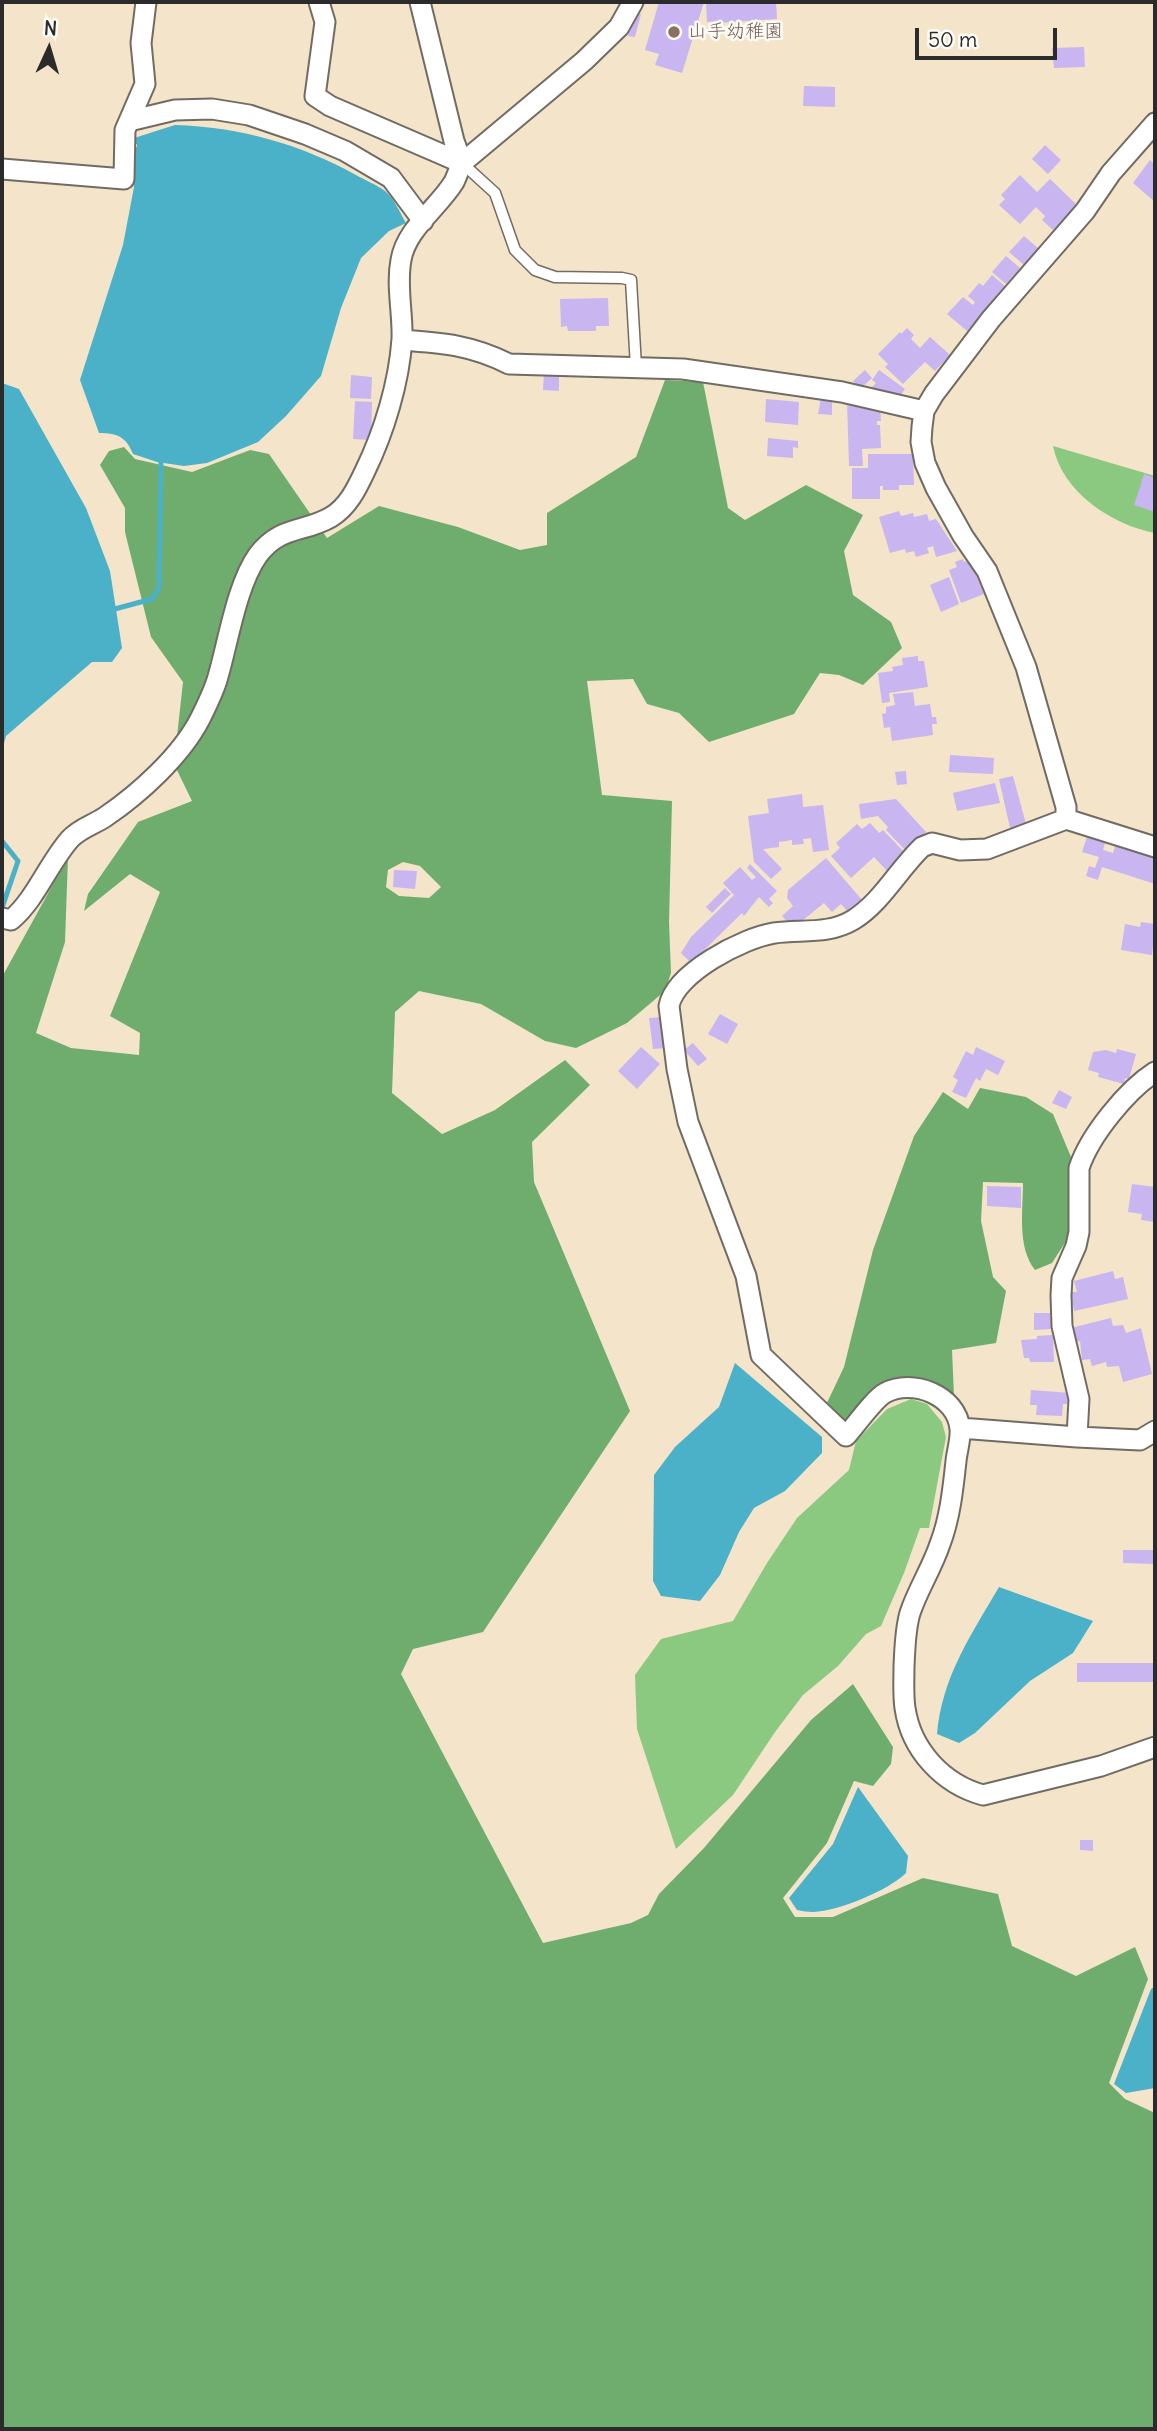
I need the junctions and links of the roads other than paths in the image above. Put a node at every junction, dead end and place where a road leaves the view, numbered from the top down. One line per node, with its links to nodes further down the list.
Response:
1 (146, 2): 5 (street)
2 (319, 2): 7 (street)
3 (420, 2): 7 (street)
4 (633, 2): 7 (street)
5 (128, 121): 8 (street); 9 (street)
6 (1155, 123): 12 (street)
7 (462, 163): 9 (street); 11 (lane)
8 (2, 169)
9 (423, 221): 10 (street)
10 (402, 340): 11 (street); 15 (street)
11 (636, 367): 12 (street)
12 (924, 411): 13 (street)
13 (1066, 820): 14 (street); 17 (street)
14 (1155, 847)
15 (2, 918)
16 (1155, 1072): 19 (street)
17 (960, 1428): 19 (street); 20 (street)
18 (1155, 1431): 19 (street)
19 (1077, 1437)
20 (1155, 1747)

